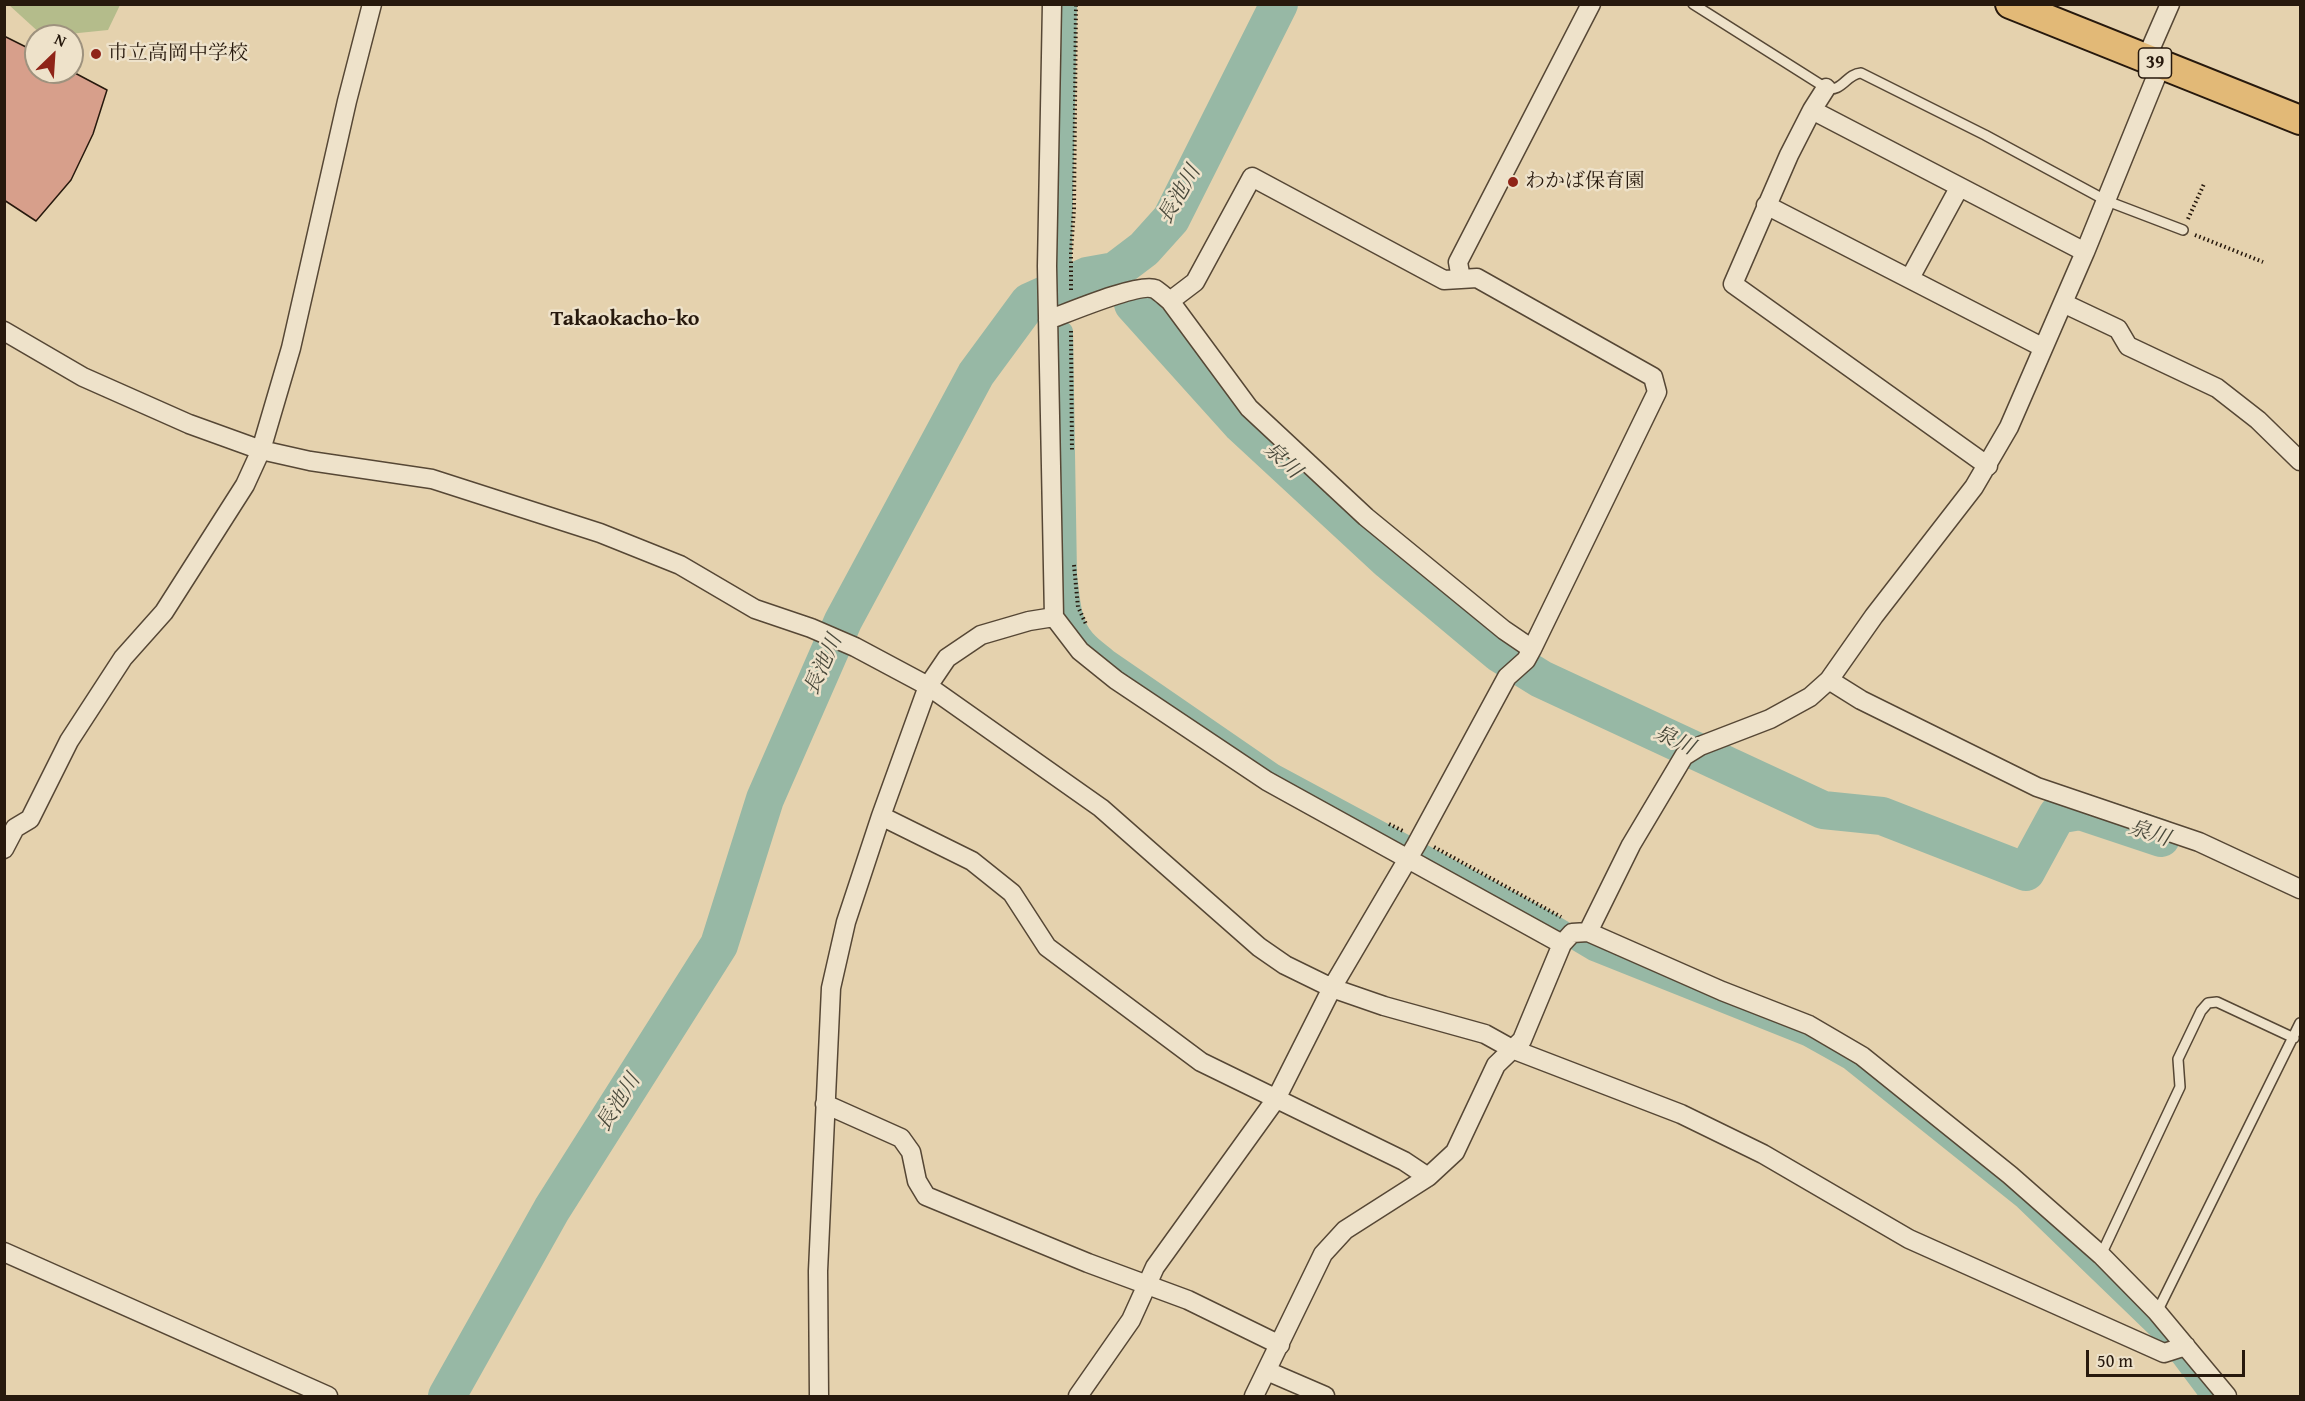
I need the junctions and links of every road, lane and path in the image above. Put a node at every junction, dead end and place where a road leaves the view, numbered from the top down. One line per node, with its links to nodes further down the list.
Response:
1 (372, 4): 27 (street)
2 (1052, 4): 24 (street)
3 (1076, 4): 22 (path)
4 (1592, 4): 20 (street)
5 (1693, 4): 9 (lane)
6 (2010, 4): 8 (main road, 39)
7 (2170, 4): 8 (street)
8 (2154, 62): 11 (main road, 39); 14 (street)
9 (1826, 88): 10 (street); 14 (lane)
10 (1812, 110): 13 (street); 15 (street)
11 (2301, 120)
12 (2204, 184): 16 (path)
13 (1959, 188): 17 (street); 19 (street)
14 (2107, 201): 16 (lane); 17 (street)
15 (1766, 205): 19 (street); 30 (street)
16 (2183, 230): 18 (path)
17 (2085, 252): 23 (street)
18 (2263, 262)
19 (1910, 278): 26 (street)
20 (1461, 279): 21 (street); 34 (street)
21 (1170, 301): 22 (street); 34 (street)
22 (1070, 303): 24 (street); 28 (path)
23 (2063, 303): 26 (street); 29 (street)
24 (1048, 314): 32 (street)
25 (4, 331): 27 (street)
26 (2042, 347): 30 (street)
27 (261, 450): 36 (street); 39 (street)
28 (1072, 455)
29 (2301, 461)
30 (1988, 466): 35 (street)
31 (1074, 558): 33 (path)
32 (1054, 617): 36 (street); 40 (street)
33 (1090, 632)
34 (1529, 654): 40 (street)
35 (1829, 680): 41 (street); 42 (street)
36 (928, 686): 37 (street); 43 (street)
37 (881, 816): 47 (street); 48 (street)
38 (1388, 823): 40 (path)
39 (4, 849)
40 (1413, 850): 42 (street); 42 (path); 43 (street)
41 (2301, 889)
42 (1572, 937): 46 (street); 51 (street)
43 (1332, 988): 46 (street); 47 (street)
44 (2301, 1023): 45 (lane)
45 (2294, 1038): 51 (lane); 53 (lane)
46 (1512, 1049): 49 (street); 55 (street)
47 (1276, 1099): 49 (street); 52 (street)
48 (825, 1104): 52 (street); 58 (street)
49 (1428, 1177): 54 (street)
50 (4, 1252): 57 (street)
51 (2101, 1255): 53 (street)
52 (1147, 1284): 54 (street); 59 (street)
53 (2157, 1312): 55 (street)
54 (1280, 1345): 56 (street)
55 (2186, 1346): 62 (street)
56 (1267, 1371): 60 (street); 61 (street)
57 (328, 1396)
58 (819, 1396)
59 (1078, 1396)
60 (1254, 1396)
61 (1325, 1396)
62 (2228, 1396)

